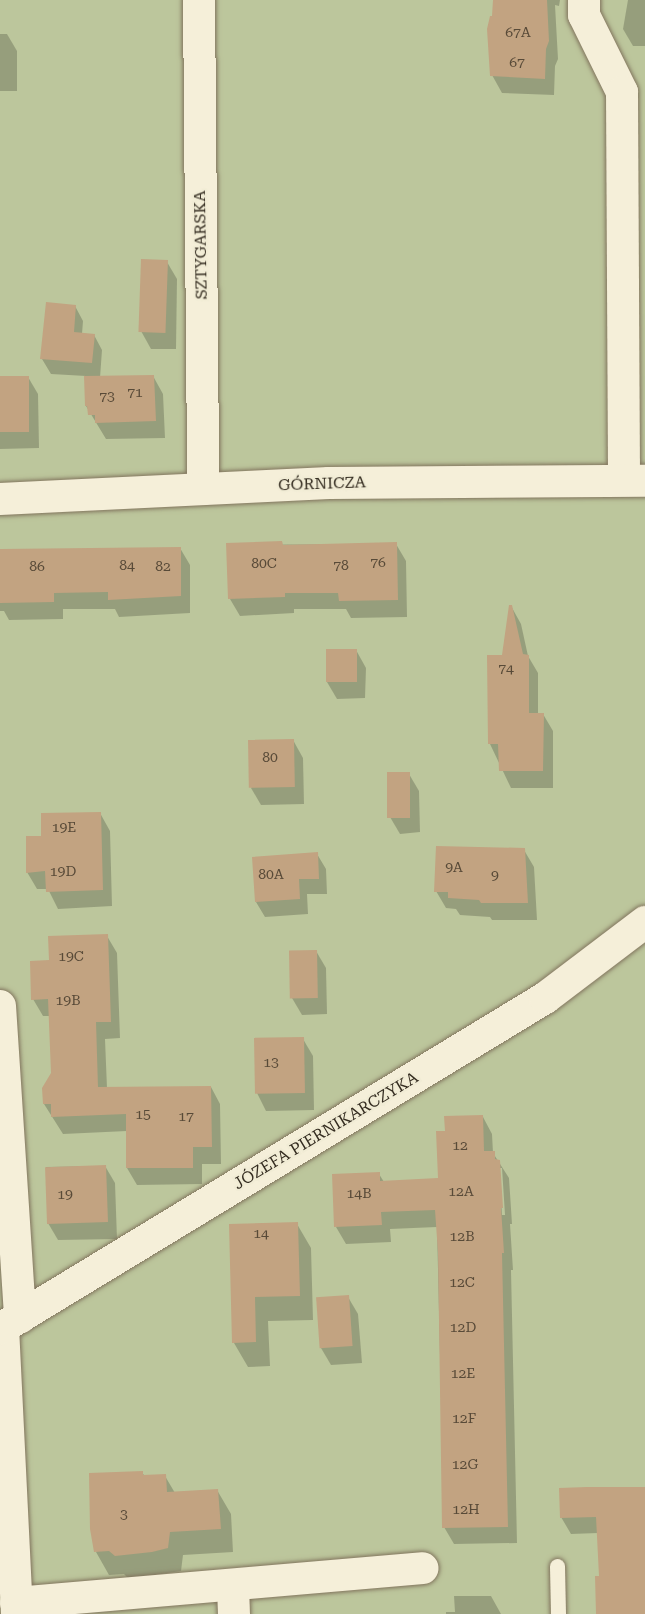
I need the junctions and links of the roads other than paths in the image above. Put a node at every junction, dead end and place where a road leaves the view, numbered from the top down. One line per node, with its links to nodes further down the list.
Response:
1 (199, 0): 4 (street, SZTYGARSKA)
2 (584, 0): 3 (street)
3 (634, 480): 4 (street, GÓRNICZA)
4 (203, 489): 5 (street, GÓRNICZA)
5 (0, 499)
6 (645, 922): 8 (street, JÓZEFA PIERNIKARCZYKA)
7 (0, 1006): 8 (street)
8 (8, 1324): 12 (street)
9 (557, 1566): 13 (lane)
10 (422, 1569): 11 (street)
11 (233, 1600): 12 (street)
12 (16, 1608)
13 (558, 1614)

